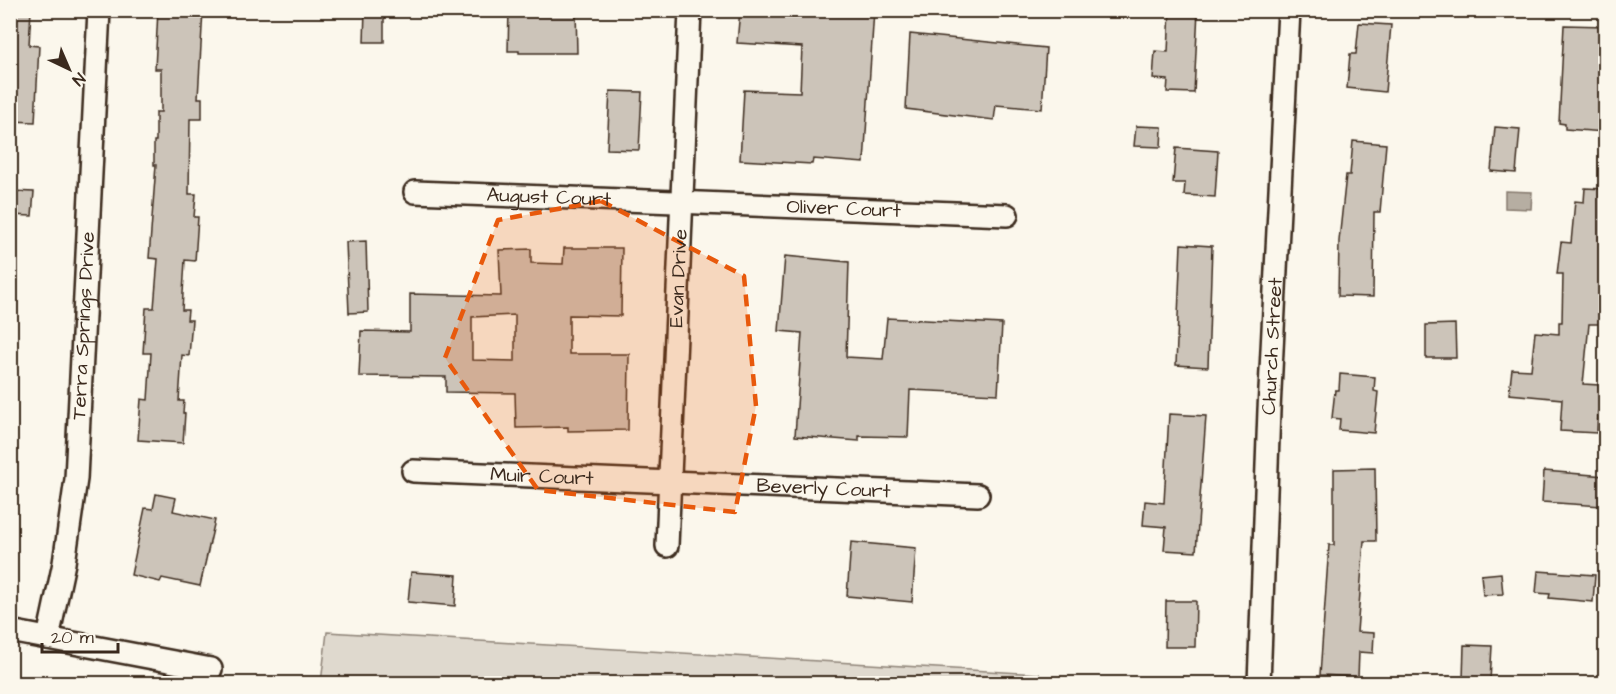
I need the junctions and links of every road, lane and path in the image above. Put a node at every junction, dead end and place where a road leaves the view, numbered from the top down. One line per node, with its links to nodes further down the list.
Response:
1 (99, 10): 12 (street, Terra Springs Drive)
2 (690, 10): 5 (street, Evan Drive)
3 (1289, 10): 14 (street, Church Street)
4 (415, 192): 5 (street, August Court)
5 (682, 202): 6 (street, Oliver Court); 8 (street, Evan Drive)
6 (1007, 215)
7 (412, 471): 8 (street, Muir Court)
8 (670, 482): 9 (street, Beverly Court); 10 (street, Evan Drive)
9 (978, 495)
10 (667, 546)
11 (10, 631): 12 (street)
12 (48, 638): 13 (street)
13 (211, 669)
14 (1258, 684)

